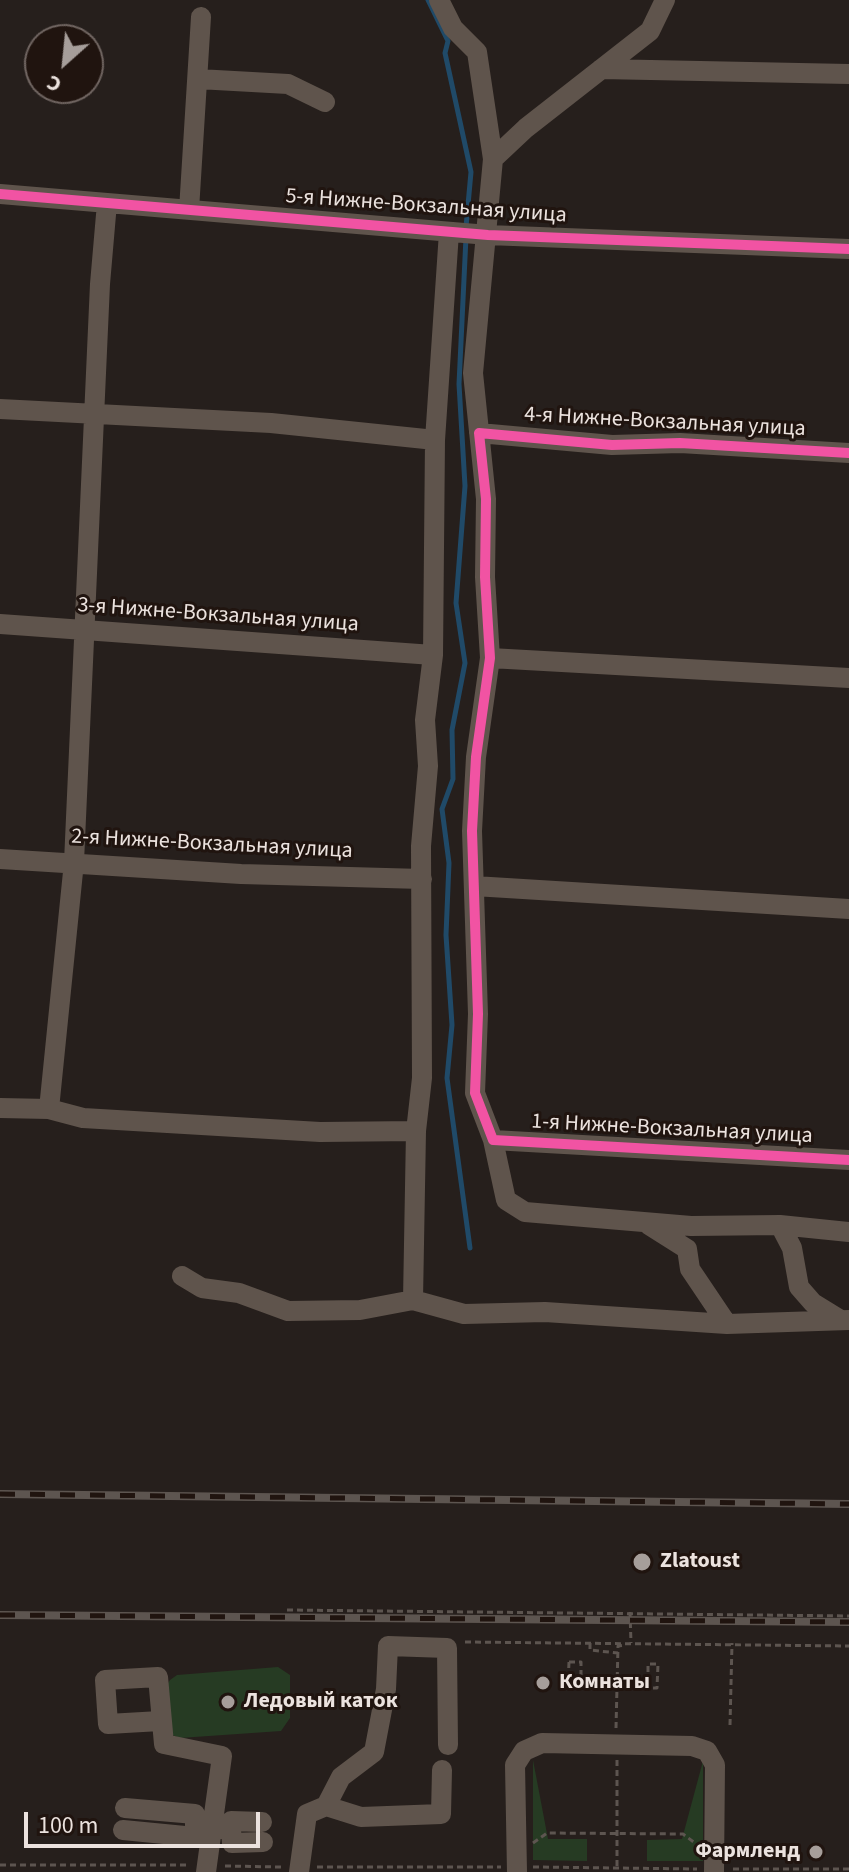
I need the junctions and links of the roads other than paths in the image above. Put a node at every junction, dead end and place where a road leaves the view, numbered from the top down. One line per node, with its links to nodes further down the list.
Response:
1 (439, 0): 8 (street)
2 (665, 0): 4 (street)
3 (201, 17): 6 (street)
4 (601, 69): 5 (street); 8 (street)
5 (849, 74)
6 (198, 79): 7 (street); 11 (street)
7 (325, 102)
8 (493, 159): 13 (street)
9 (0, 194): 10 (street, 5-я Нижне-Вокзальная улица)
10 (107, 203): 11 (street, 5-я Нижне-Вокзальная улица); 16 (street)
11 (189, 210): 12 (street, 5-я Нижне-Вокзальная улица)
12 (449, 232): 13 (street, 5-я Нижне-Вокзальная улица); 18 (street)
13 (488, 235): 14 (street, 5-я Нижне-Вокзальная улица); 17 (street)
14 (849, 249)
15 (0, 409): 16 (street)
16 (95, 414): 18 (street); 21 (street)
17 (479, 433): 19 (street, 4-я Нижне-Вокзальная улица); 23 (street)
18 (435, 440): 22 (street)
19 (849, 453)
20 (0, 624): 21 (street, 3-я Нижне-Вокзальная улица)
21 (84, 631): 22 (street, 3-я Нижне-Вокзальная улица); 26 (street)
22 (433, 655): 27 (street)
23 (490, 658): 24 (street); 28 (street)
24 (849, 678)
25 (0, 859): 26 (street, 2-я Нижне-Вокзальная улица)
26 (74, 862): 27 (street, 2-я Нижне-Вокзальная улица); 31 (street)
27 (422, 879): 32 (street)
28 (474, 886): 29 (street); 33 (street)
29 (849, 909)
30 (0, 1108): 31 (street)
31 (49, 1109): 32 (street)
32 (416, 1131): 39 (street)
33 (493, 1140): 34 (street, 1-я Нижне-Вокзальная улица); 35 (street)
34 (849, 1160)
35 (642, 1222): 36 (street); 41 (street)
36 (780, 1225): 37 (street); 40 (street)
37 (849, 1232)
38 (182, 1276): 39 (street)
39 (413, 1300): 41 (street)
40 (844, 1319): 41 (street)
41 (727, 1324)
42 (160, 1721): 47 (street)
43 (448, 1745): 45 (street)
44 (442, 1770): 45 (street)
45 (326, 1806): 53 (street)
46 (125, 1808): 47 (street)
47 (213, 1828): 48 (street); 49 (street); 52 (street)
48 (123, 1830)
49 (263, 1832)
50 (517, 1864): 51 (street)
51 (714, 1866)
52 (206, 1869)
53 (299, 1870)

